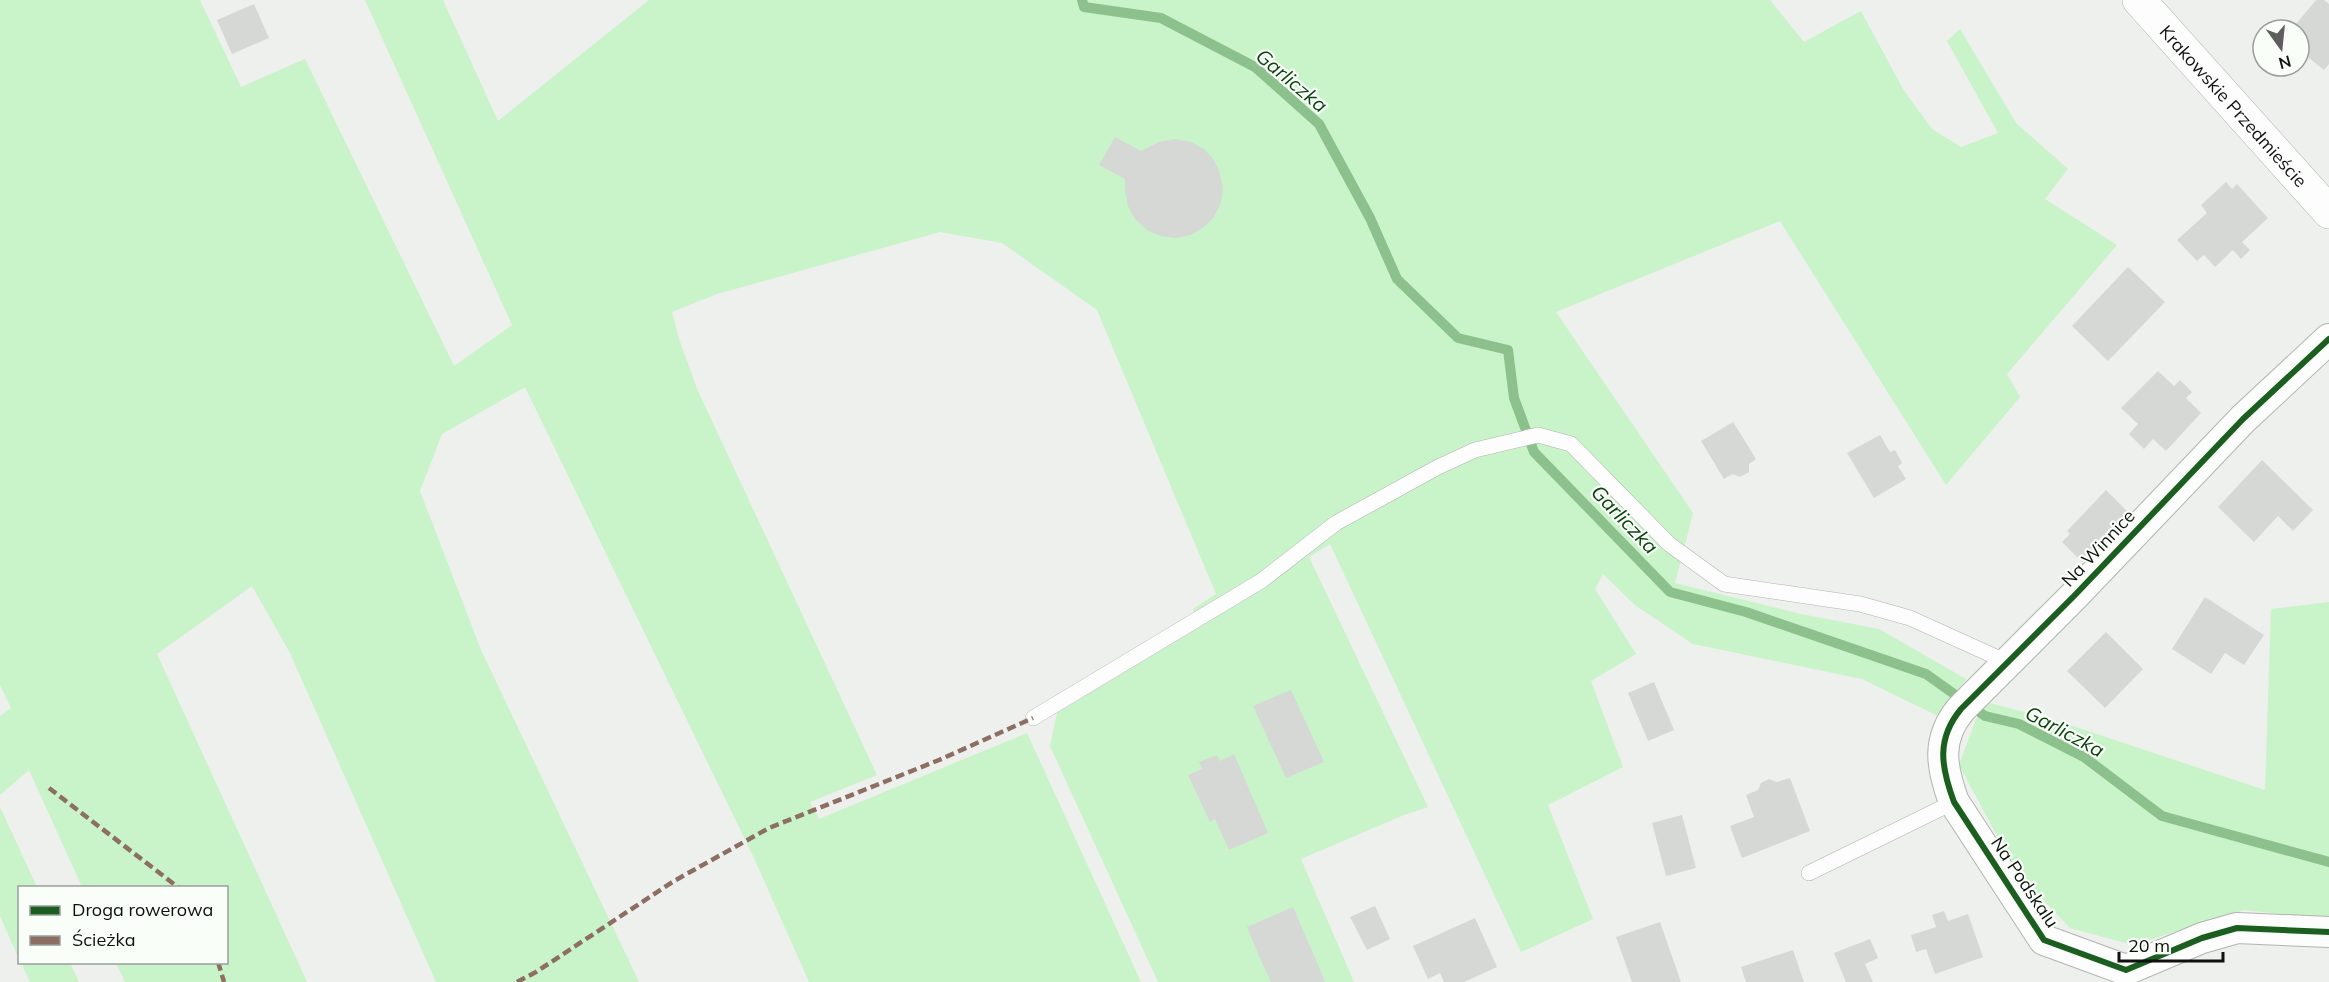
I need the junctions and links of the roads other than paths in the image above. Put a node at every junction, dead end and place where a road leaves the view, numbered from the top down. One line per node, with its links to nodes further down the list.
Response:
1 (2139, 0): 2 (main road, Krakowskie Przedmieście)
2 (2329, 212)
3 (2329, 339): 4 (street, Na Winnice)
4 (2007, 662): 5 (lane); 6 (street, Na Winnice)
5 (1033, 718)
6 (1954, 802): 7 (lane); 8 (street, Na Podskalu)
7 (1809, 873)
8 (2329, 932)

